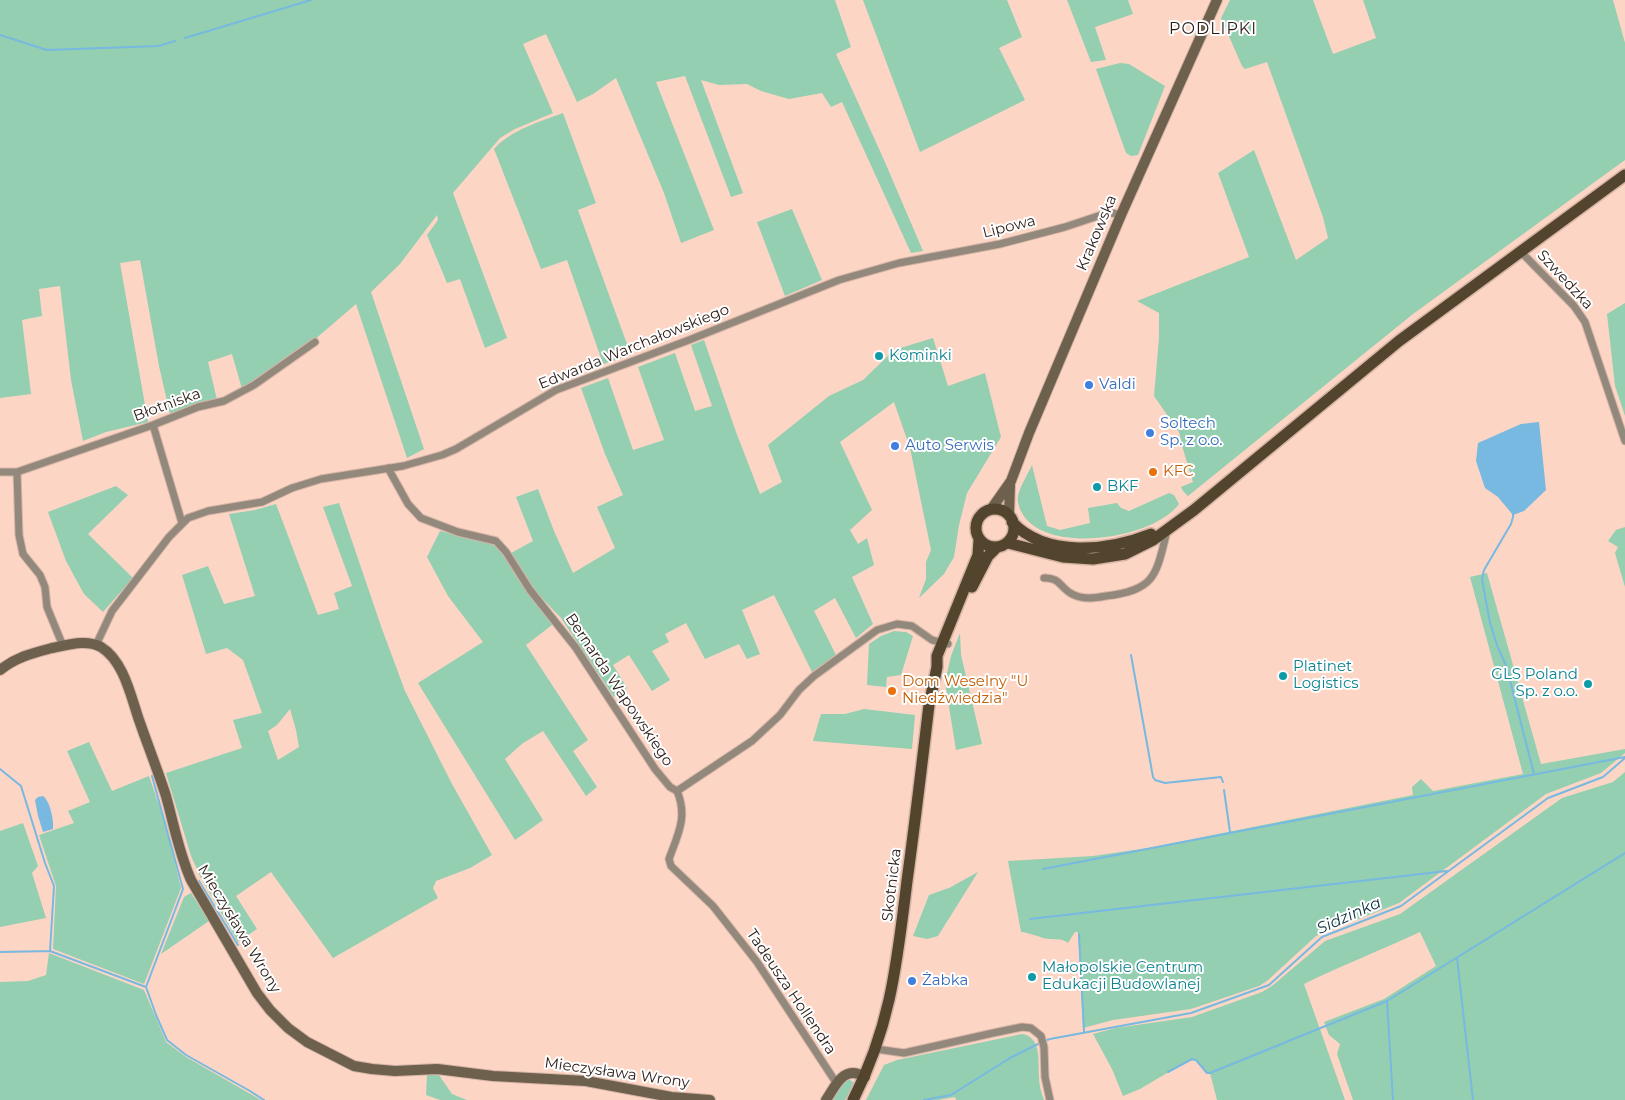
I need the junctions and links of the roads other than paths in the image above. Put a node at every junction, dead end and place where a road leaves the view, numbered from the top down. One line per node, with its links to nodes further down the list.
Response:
1 (1217, 0): 3 (street, Krakowska)
2 (1625, 175): 4 (main road)
3 (1121, 215): 5 (street, Lipowa); 12 (street, Krakowska)
4 (1520, 252): 8 (street, Szwedzka); 16 (main road)
5 (902, 263): 9 (street, Edwarda Warchałowskiego)
6 (314, 342): 7 (street, Błotniska)
7 (153, 425): 11 (street, Błotniska); 15 (street)
8 (1625, 440)
9 (388, 468): 15 (street, Edwarda Warchałowskiego); 28 (street, Bernarda Wapowskiego)
10 (0, 472): 11 (street, Błotniska)
11 (16, 472): 26 (street)
12 (1011, 481): 13 (street, Krakowska); 14 (street, Krakowska)
13 (992, 508): 14 (main road); 17 (main road)
14 (1011, 519): 16 (main road); 18 (main road)
15 (182, 523): 25 (street, Edwarda Warchałowskiego)
16 (1169, 528): 19 (main road); 21 (street)
17 (979, 540): 20 (main road); 23 (main road)
18 (1008, 543): 19 (main road); 20 (main road)
19 (1147, 543): 21 (street)
20 (996, 548): 23 (main road)
21 (1161, 556): 22 (street)
22 (1044, 578)
23 (963, 600): 24 (main road, Skotnicka)
24 (945, 643): 28 (street); 29 (main road, Skotnicka)
25 (96, 645): 26 (street); 32 (street, Mieczysława Wrony)
26 (63, 646): 27 (street)
27 (0, 670)
28 (678, 791): 31 (street, Tadeusza Hollendra)
29 (876, 1049): 30 (main road, Skotnicka); 35 (street)
30 (865, 1077): 31 (street); 34 (main road, Skotnicka)
31 (837, 1084): 33 (street)
32 (710, 1100)
33 (826, 1100)
34 (853, 1100)
35 (1050, 1100)

